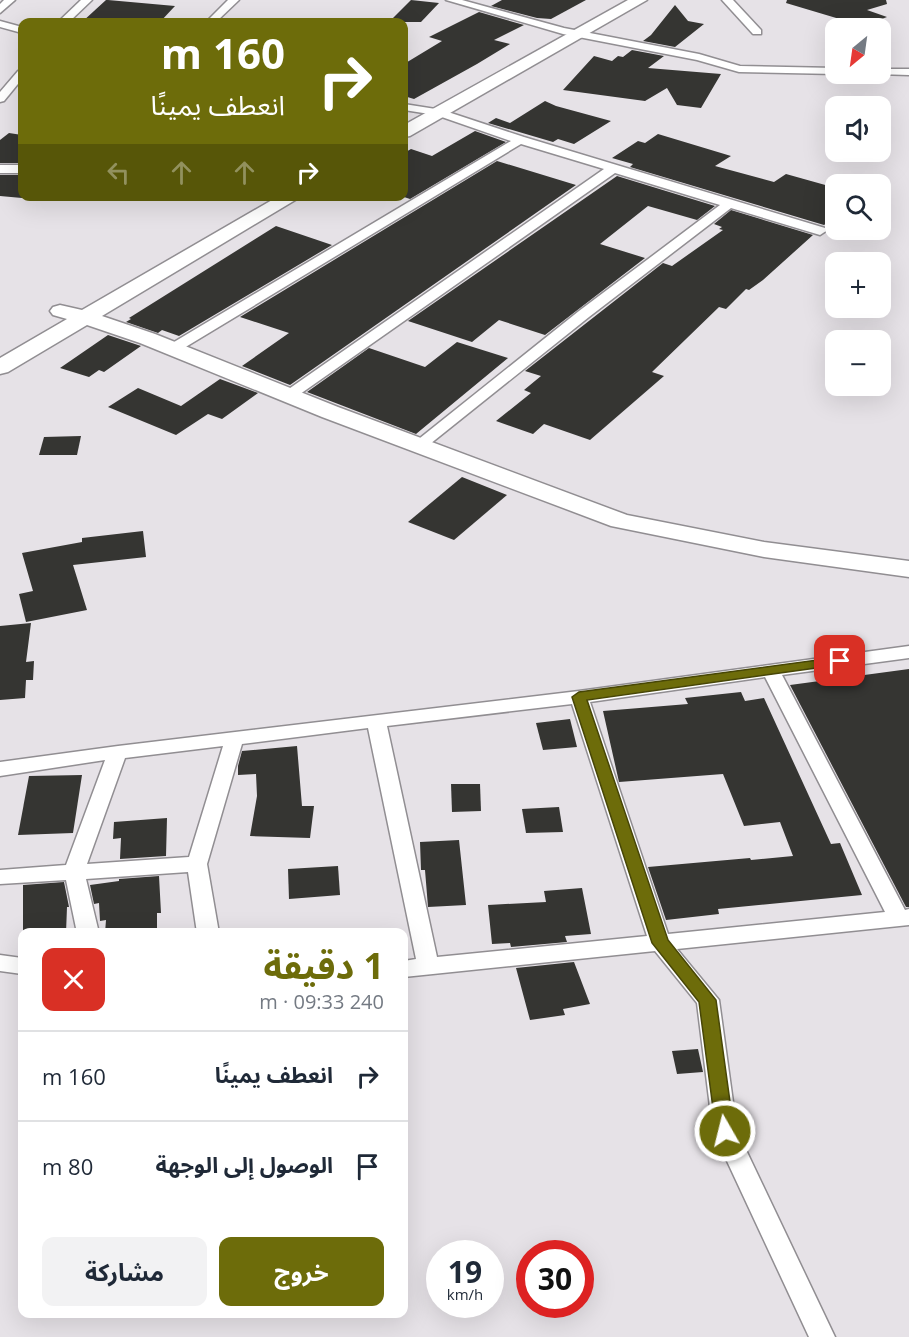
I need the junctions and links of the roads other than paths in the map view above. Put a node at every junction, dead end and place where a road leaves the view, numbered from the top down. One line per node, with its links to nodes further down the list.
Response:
1 (10, 0): 9 (street)
2 (87, 0): 10 (street)
3 (234, 0): 11 (street)
4 (451, 0): 8 (street)
5 (625, 0): 14 (main road)
6 (639, 0): 14 (main road)
7 (727, 0): 15 (street)
8 (472, 2): 14 (street)
9 (0, 10)
10 (67, 18)
11 (215, 18)
12 (0, 24): 13 (street)
13 (18, 29)
14 (570, 32): 16 (street); 21 (main road); 22 (main road)
15 (757, 32)
16 (825, 71)
17 (891, 72): 18 (street)
18 (909, 72)
19 (18, 78): 20 (street)
20 (0, 99)
21 (412, 108): 22 (street)
22 (438, 112): 23 (main road); 24 (street)
23 (408, 130)
24 (520, 140): 25 (street); 35 (street)
25 (614, 168): 30 (street); 37 (street)
26 (18, 169): 27 (street)
27 (0, 170)
28 (255, 201): 32 (main road)
29 (285, 201): 33 (main road)
30 (729, 204): 31 (street); 38 (street)
31 (820, 231)
32 (60, 311): 33 (main road); 34 (main road)
33 (86, 318): 35 (main road); 36 (main road)
34 (0, 347)
35 (174, 348): 37 (main road)
36 (0, 367)
37 (288, 396): 38 (main road)
38 (420, 445): 39 (main road)
39 (909, 569)
40 (909, 652): 41 (street)
41 (771, 671): 42 (street); 50 (street)
42 (579, 697): 43 (street); 53 (street)
43 (376, 720): 44 (street); 56 (street)
44 (234, 739): 45 (street); 47 (street)
45 (118, 752): 46 (street); 48 (street)
46 (0, 769)
47 (197, 864): 48 (street); 52 (street)
48 (74, 871): 49 (street); 51 (street)
49 (0, 877)
50 (904, 918): 53 (street)
51 (87, 928)
52 (207, 928)
53 (660, 943): 56 (street); 58 (street)
54 (0, 963): 55 (street)
55 (18, 965)
56 (428, 965): 57 (street)
57 (408, 968)
58 (822, 1337)

